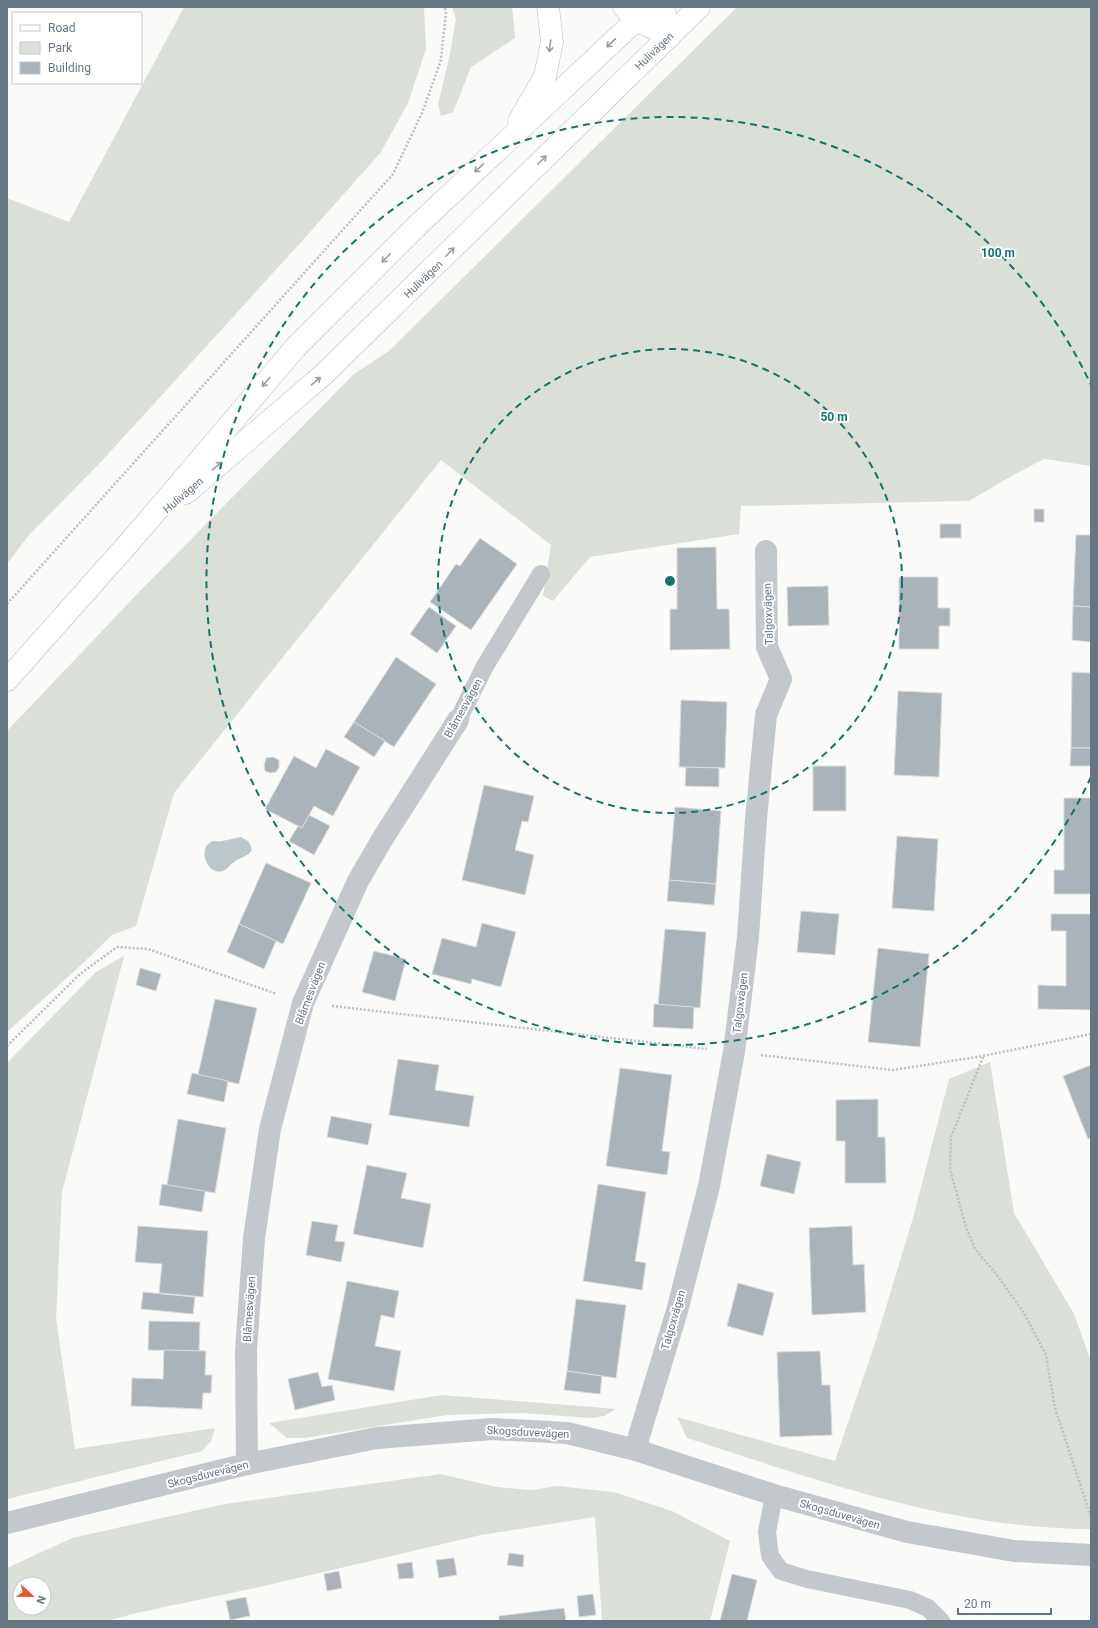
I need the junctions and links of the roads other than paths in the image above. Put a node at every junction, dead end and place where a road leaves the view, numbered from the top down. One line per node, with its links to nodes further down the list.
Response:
1 (548, 7): 6 (main road, one-way to 6)
2 (663, 7): 5 (main road)
3 (699, 7): 5 (main road, Hulivägen)
4 (636, 11): 5 (main road); 6 (main road, Hulivägen, one-way to 6)
5 (670, 36): 7 (main road, Hulivägen, one-way to 5)
6 (508, 141): 7 (main road, Hulivägen, one-way to 7)
7 (134, 536): 10 (main road, Hulivägen)
8 (766, 551): 12 (street, Talgoxvägen)
9 (541, 574): 11 (lane, Blåmesvägen)
10 (7, 680)
11 (458, 720): 13 (street, Blåmesvägen)
12 (636, 1450): 13 (street, Skogsduvevägen); 14 (street, Skogsduvevägen)
13 (247, 1464): 15 (street, Skogsduvevägen)
14 (774, 1495): 16 (street, Skogsduvevägen); 17 (lane)
15 (7, 1523)
16 (1091, 1555)
17 (941, 1621)

